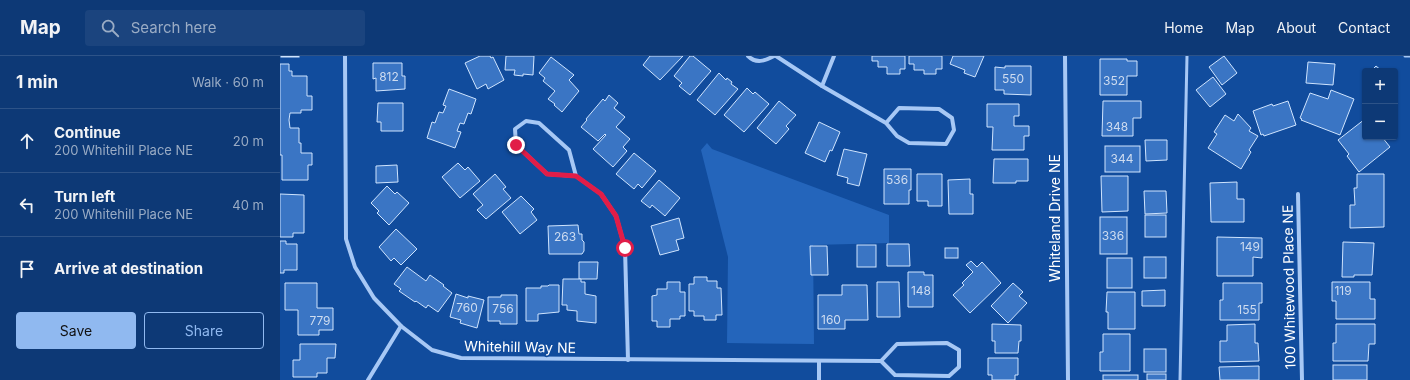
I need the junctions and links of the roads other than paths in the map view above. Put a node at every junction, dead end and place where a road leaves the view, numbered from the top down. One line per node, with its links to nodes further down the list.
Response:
1 (345, 56): 13 (street, Whitehill Way NE)
2 (748, 56): 3 (street)
3 (775, 56): 9 (street)
4 (834, 56): 9 (street)
5 (1065, 56): 19 (street, Whiteland Drive NE)
6 (1187, 56): 20 (lane)
7 (1405, 56): 8 (lane)
8 (1410, 56)
9 (822, 86): 10 (street)
10 (886, 123): 10 (street)
11 (576, 176): 11 (street); 14 (street)
12 (1298, 194): 21 (street, 100 Whitewood Place NE)
13 (401, 326): 14 (street, Whitehill Way NE); 17 (street)
14 (628, 360): 15 (street, Whitehill Way NE)
15 (819, 361): 16 (street, Whitehill Way NE); 18 (street)
16 (881, 361): 16 (street)
17 (368, 380)
18 (819, 380)
19 (1068, 380)
20 (1180, 380)
21 (1302, 380)

